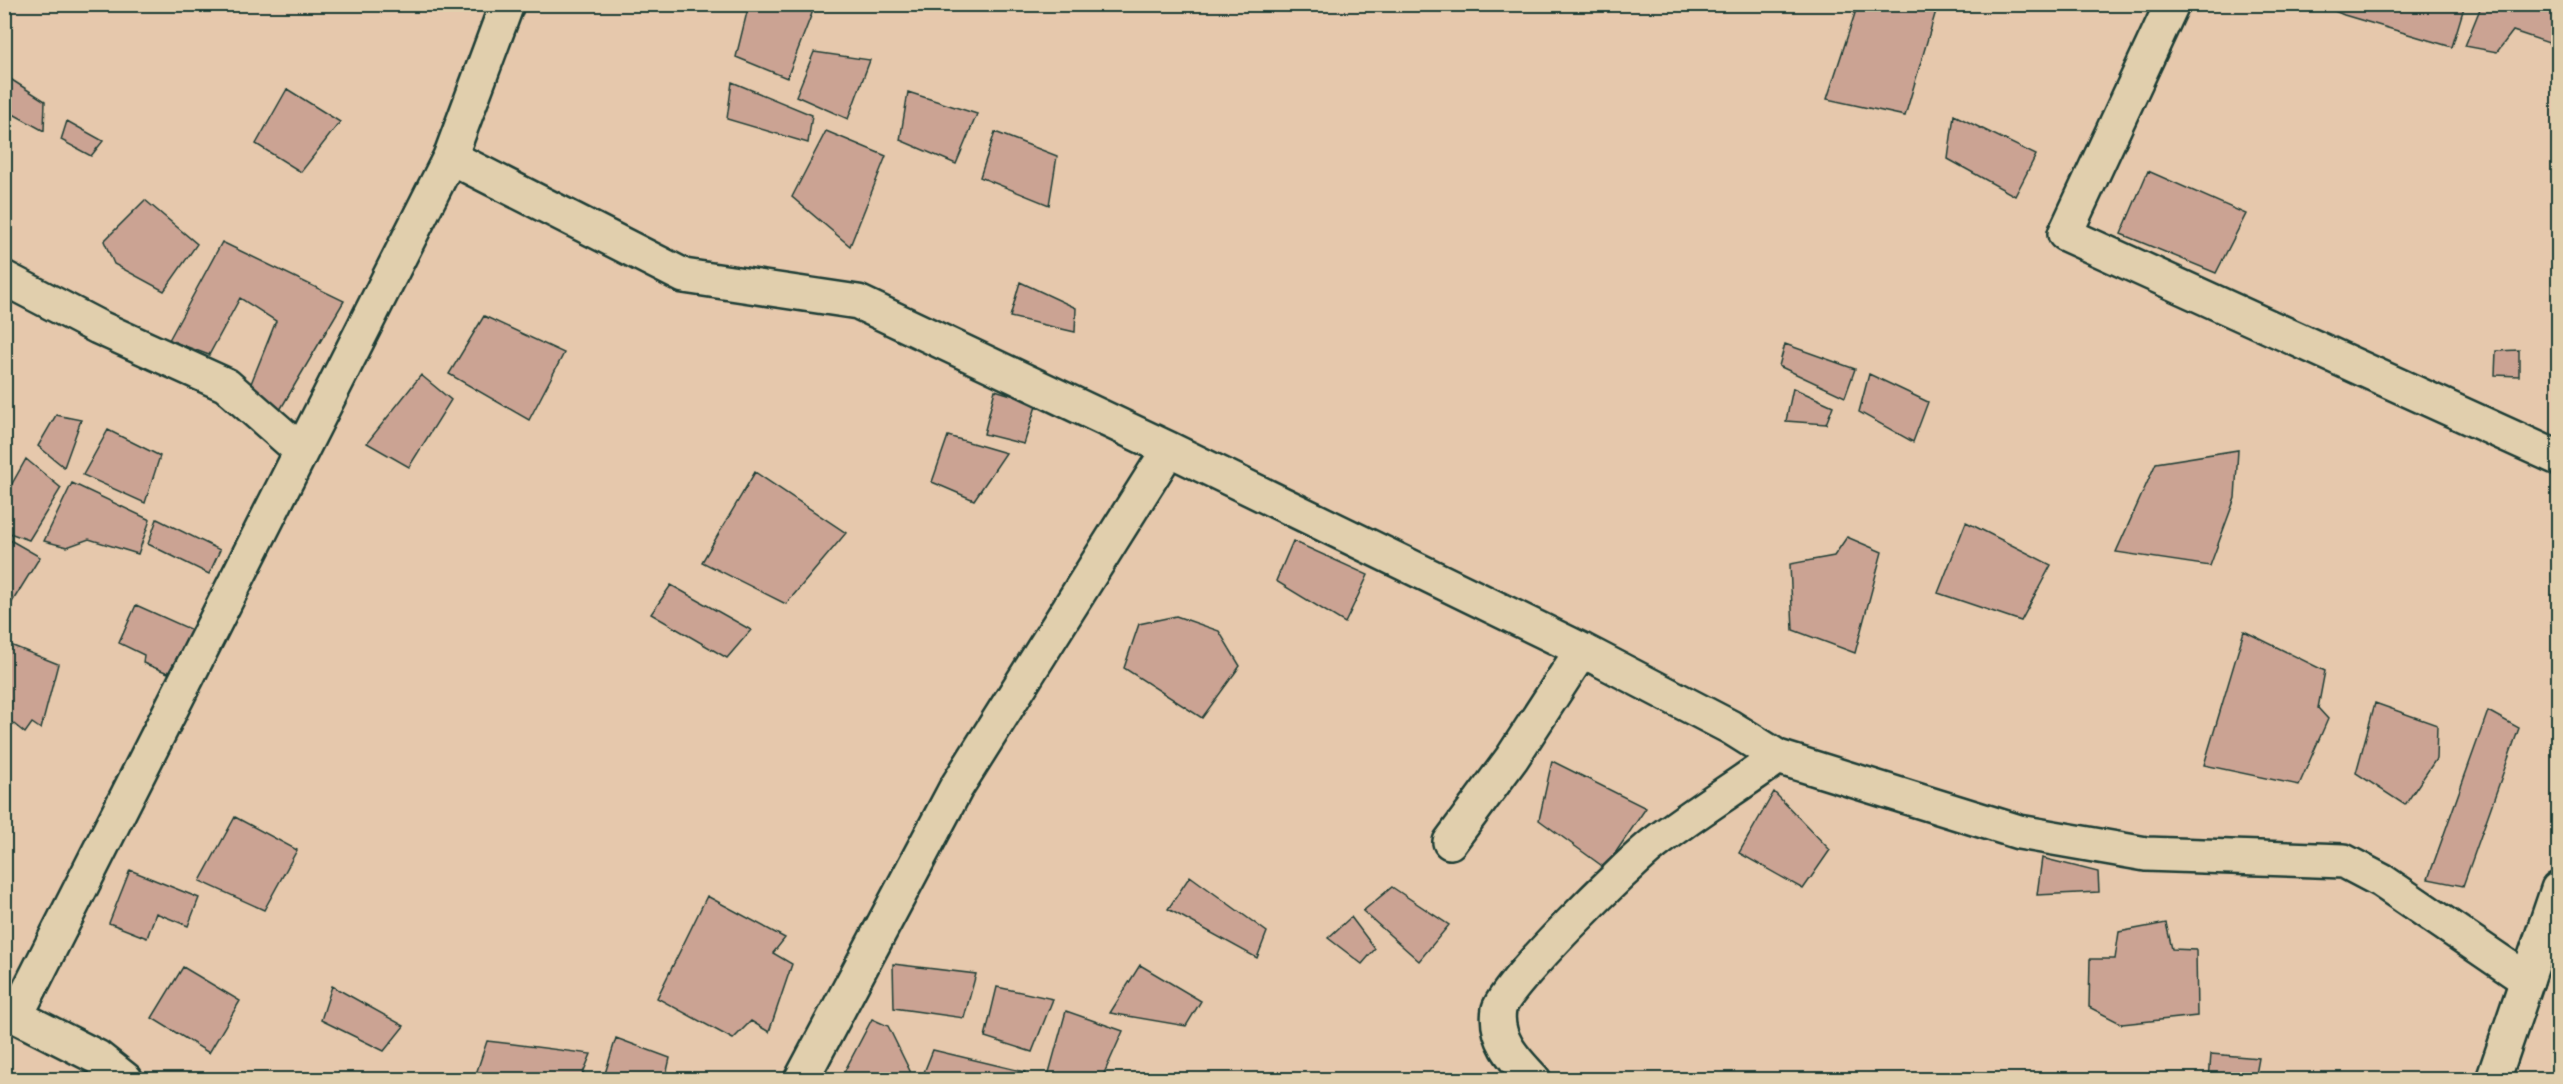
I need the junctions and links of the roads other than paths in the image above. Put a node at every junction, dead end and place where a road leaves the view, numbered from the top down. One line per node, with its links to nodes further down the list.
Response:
1 (507, 4): 3 (street)
2 (2172, 4): 7 (street)
3 (450, 157): 5 (street); 6 (street)
4 (4, 278): 6 (street)
5 (1168, 449): 8 (street); 15 (street)
6 (301, 451): 13 (street)
7 (2559, 459)
8 (1582, 650): 9 (street); 10 (street)
9 (1778, 757): 12 (street); 16 (street)
10 (1450, 842)
11 (2559, 889): 12 (street)
12 (2527, 980): 17 (street)
13 (10, 1013): 14 (street)
14 (126, 1080)
15 (801, 1080)
16 (1534, 1080)
17 (2493, 1080)

